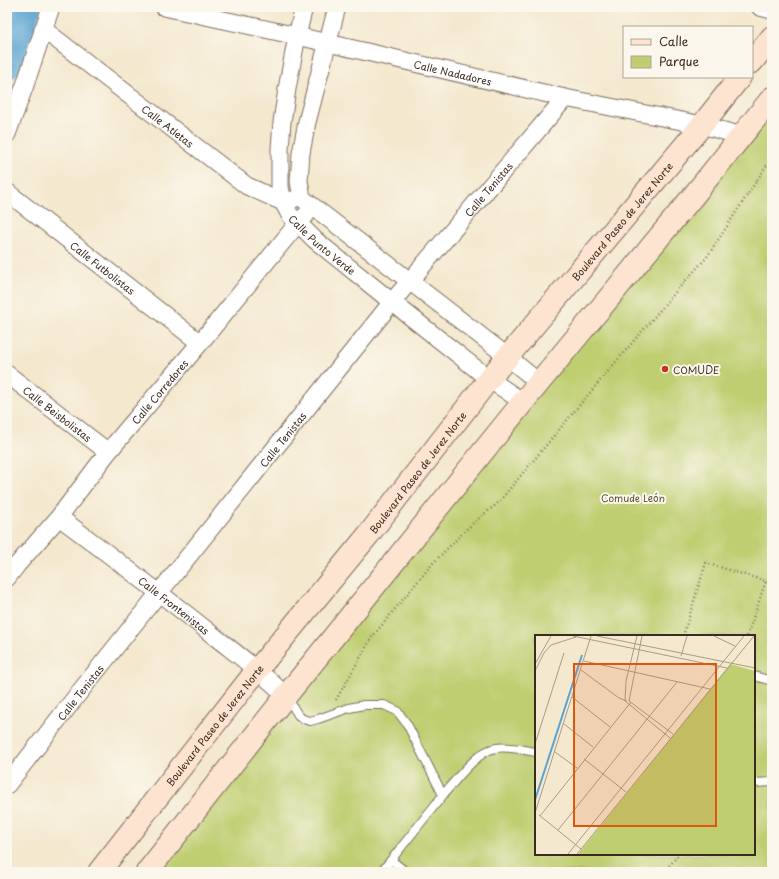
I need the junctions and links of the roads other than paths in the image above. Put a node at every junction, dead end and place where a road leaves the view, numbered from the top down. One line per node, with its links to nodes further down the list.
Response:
1 (51, 7): 7 (street)
2 (164, 7): 8 (street, Calle Nadadores)
3 (304, 7): 8 (street, Calle Punto Verde)
4 (337, 7): 10 (street, Calle Punto Verde)
5 (760, 7): 6 (street)
6 (772, 10)
7 (43, 29): 16 (street); 19 (street, Calle Atletas)
8 (297, 36): 10 (street, Calle Nadadores); 19 (street, Calle Punto Verde)
9 (772, 37): 11 (main road)
10 (328, 44): 13 (street, Calle Nadadores); 20 (street, Calle Punto Verde)
11 (753, 61)
12 (739, 78): 15 (main road, Boulevard Paseo de Jerez Norte)
13 (565, 98): 15 (street, Calle Nadadores); 22 (street, Calle Tenistas)
14 (772, 98): 17 (main road)
15 (702, 125): 17 (street, Calle Nadadores); 25 (main road, Boulevard Paseo de Jerez Norte)
16 (7, 134)
17 (742, 136): 28 (main road)
18 (7, 192): 24 (street, Calle Futbolistas)
19 (283, 202): 20 (street); 21 (street, Calle Punto Verde)
20 (308, 203): 21 (street, Calle Corredores); 22 (street, Calle Punto Verde)
21 (298, 223): 23 (street, Calle Punto Verde); 24 (street, Calle Corredores)
22 (410, 282): 23 (street, Calle Tenistas); 25 (street, Calle Punto Verde)
23 (392, 302): 27 (street, Calle Punto Verde); 33 (street, Calle Tenistas)
24 (200, 343): 30 (street, Calle Corredores)
25 (508, 357): 27 (main road, Boulevard Paseo de Jerez Norte); 28 (street, Calle Punto Verde)
26 (7, 374): 30 (street, Calle Beisbolistas)
27 (489, 379): 29 (street, Calle Punto Verde); 34 (main road, Boulevard Paseo de Jerez Norte)
28 (540, 382): 29 (main road)
29 (523, 402): 37 (main road)
30 (108, 452): 31 (street, Calle Corredores)
31 (59, 517): 32 (street, Calle Corredores); 33 (street, Calle Frontenistas)
32 (10, 567)
33 (160, 592): 34 (street, Calle Frontenistas); 41 (street, Calle Tenistas)
34 (257, 670): 37 (street, Calle Frontenistas); 44 (main road, Boulevard Paseo de Jerez Norte)
35 (755, 676): 36 (lane)
36 (772, 681)
37 (286, 696): 42 (lane); 45 (main road)
38 (535, 752): 42 (lane)
39 (772, 782): 40 (lane)
40 (755, 783)
41 (7, 785)
42 (443, 794): 43 (lane)
43 (391, 860): 46 (lane); 47 (lane)
44 (99, 872)
45 (147, 872)
46 (381, 872)
47 (406, 872)

